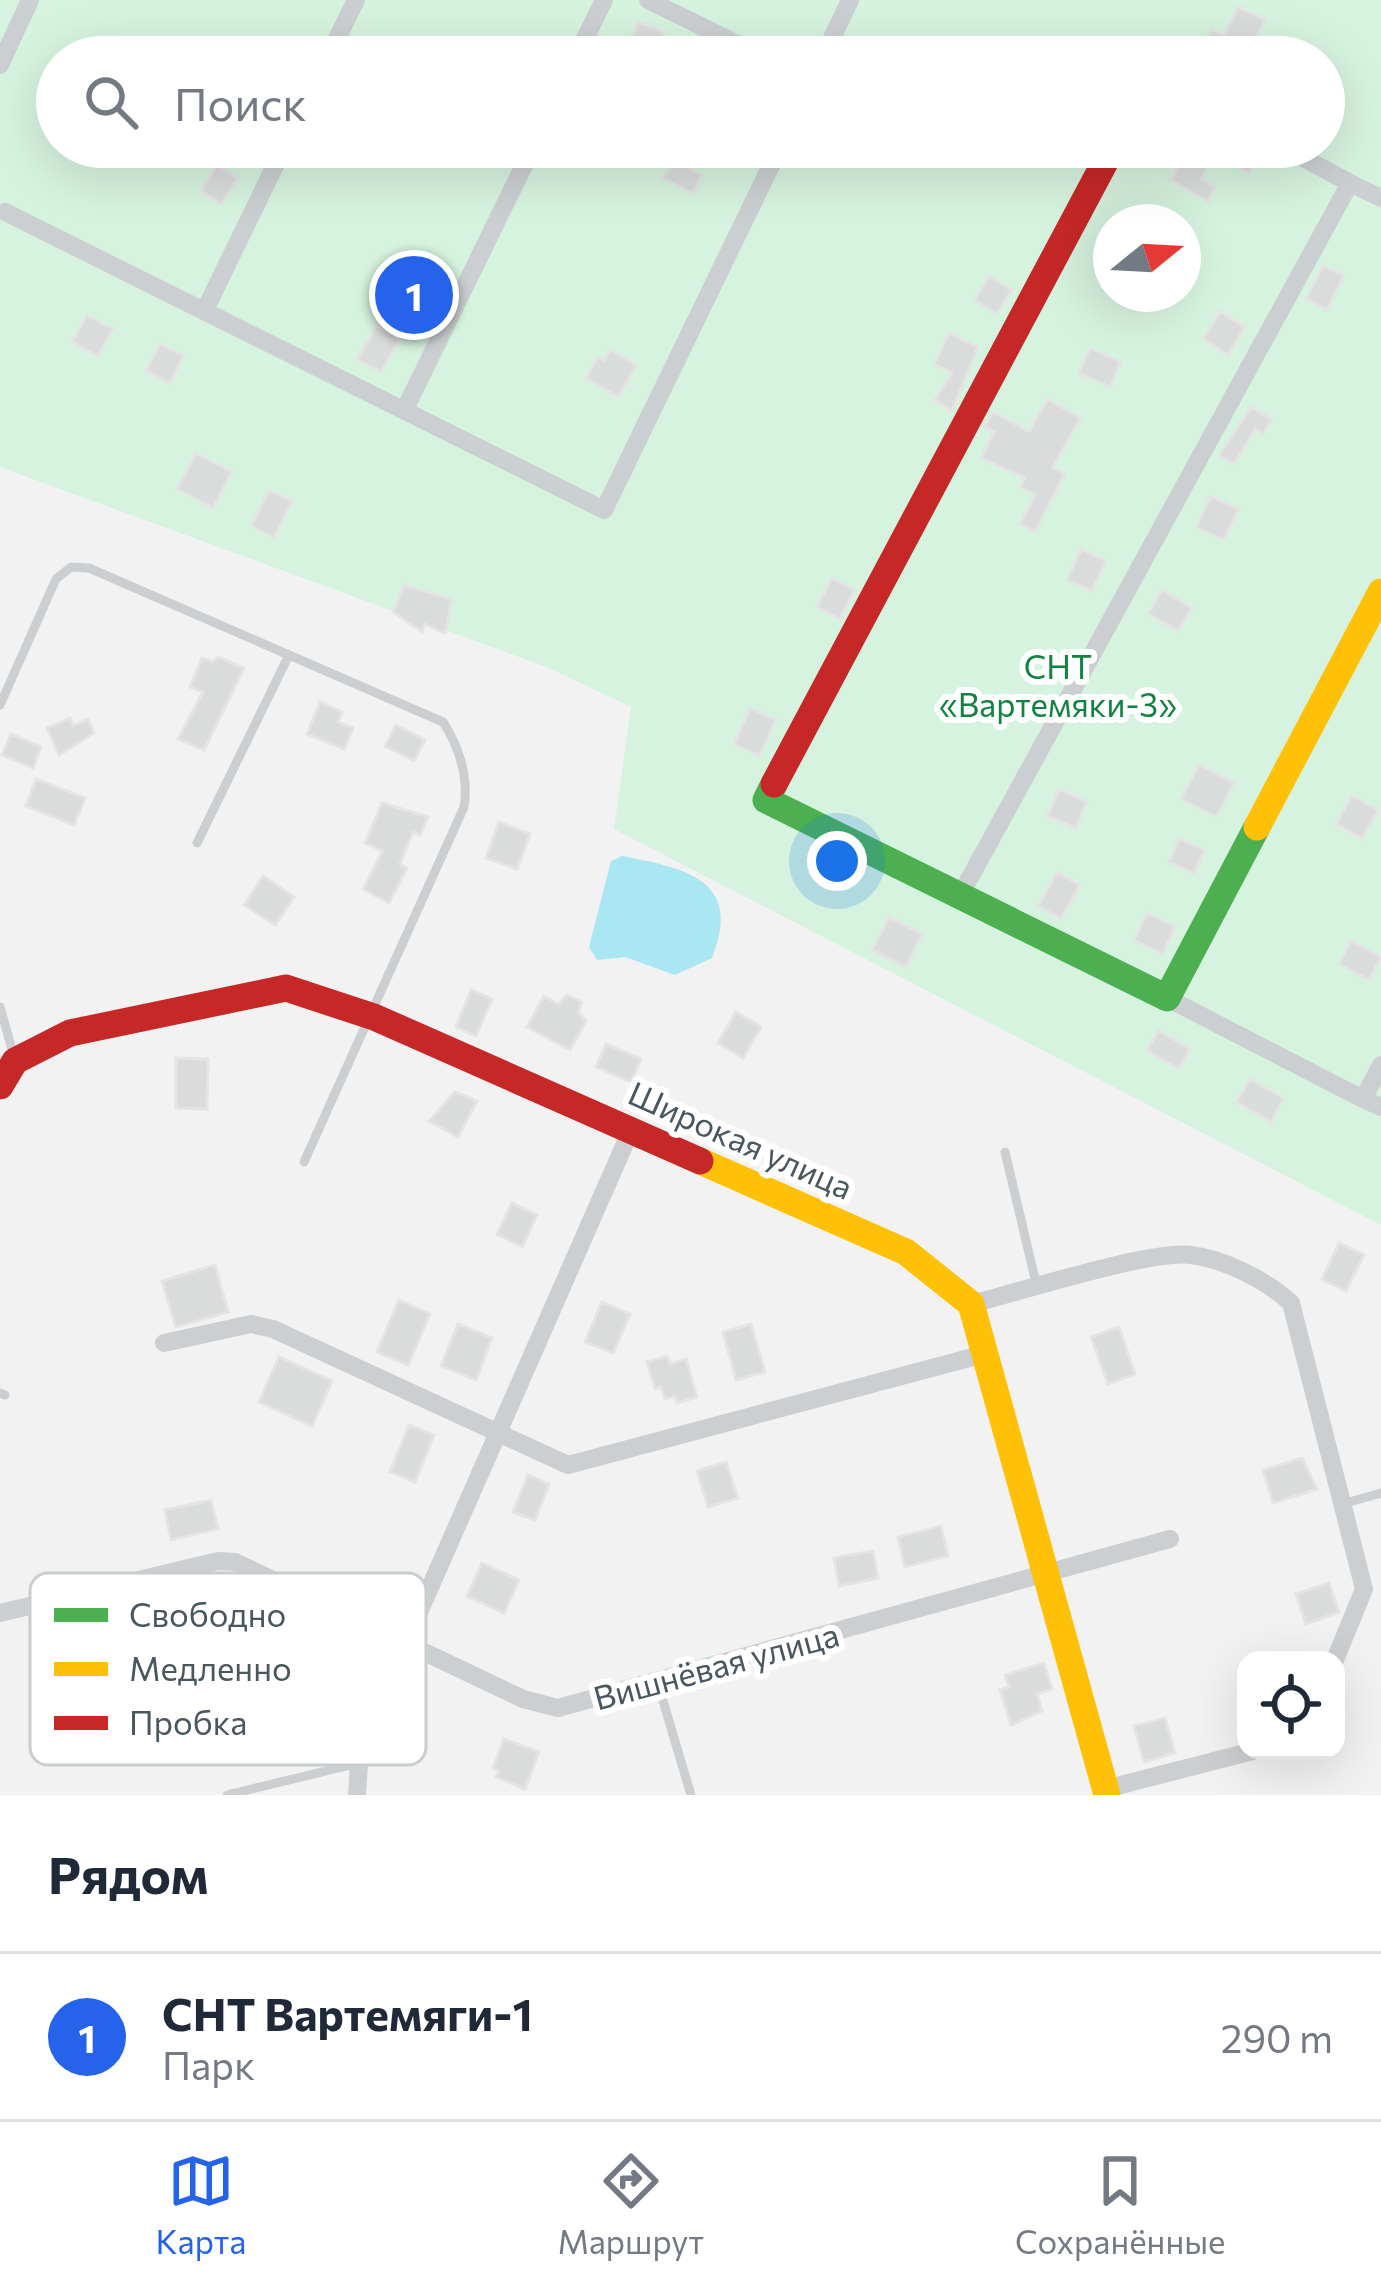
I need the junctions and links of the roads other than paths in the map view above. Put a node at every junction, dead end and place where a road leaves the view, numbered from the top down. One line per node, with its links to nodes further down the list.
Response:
1 (30, 0): 10 (street)
2 (356, 0): 6 (street)
3 (604, 0): 7 (street)
4 (648, 0): 8 (street)
5 (850, 0): 9 (street)
6 (338, 36)
7 (587, 36)
8 (721, 36)
9 (833, 36)
10 (0, 65)
11 (274, 168): 19 (street)
12 (523, 168): 20 (street)
13 (770, 168): 20 (street)
14 (1102, 168): 25 (street)
15 (1322, 168): 16 (street)
16 (1350, 183): 17 (street); 25 (street)
17 (1381, 198)
18 (5, 212): 19 (street)
19 (205, 310): 20 (street)
20 (405, 410)
21 (1381, 592): 26 (street)
22 (289, 655): 23 (lane); 24 (lane); 28 (lane)
23 (0, 705)
24 (197, 843)
25 (961, 894): 26 (street)
26 (1167, 998): 32 (street)
27 (0, 1007): 29 (lane)
28 (374, 1017): 29 (street, Широкая улица); 33 (street, Широкая улица); 35 (lane)
29 (16, 1061): 31 (street)
30 (1381, 1065): 32 (street)
31 (0, 1086)
32 (1372, 1103)
33 (631, 1130): 37 (street, Широкая улица); 40 (street)
34 (1005, 1152): 36 (lane)
35 (304, 1162)
36 (1037, 1288): 37 (street); 42 (street)
37 (971, 1304): 39 (street)
38 (164, 1343): 40 (street)
39 (988, 1353): 40 (street); 44 (street)
40 (501, 1431): 47 (street)
41 (1381, 1493): 42 (lane)
42 (1342, 1504): 50 (street)
43 (1170, 1539): 44 (street, Вишнёвая улица)
44 (1045, 1572): 52 (street, Вишнёвая улица); 56 (street)
45 (168, 1573): 46 (street, Вишнёвая улица)
46 (259, 1573)
47 (426, 1598)
48 (30, 1606): 49 (street, Вишнёвая улица)
49 (0, 1613)
50 (1339, 1651)
51 (426, 1652): 52 (street, Вишнёвая улица)
52 (658, 1684): 59 (lane)
53 (1237, 1756): 56 (street)
54 (351, 1765): 57 (lane)
55 (359, 1765): 58 (street)
56 (1106, 1792)
57 (227, 1795)
58 (357, 1795)
59 (691, 1795)

